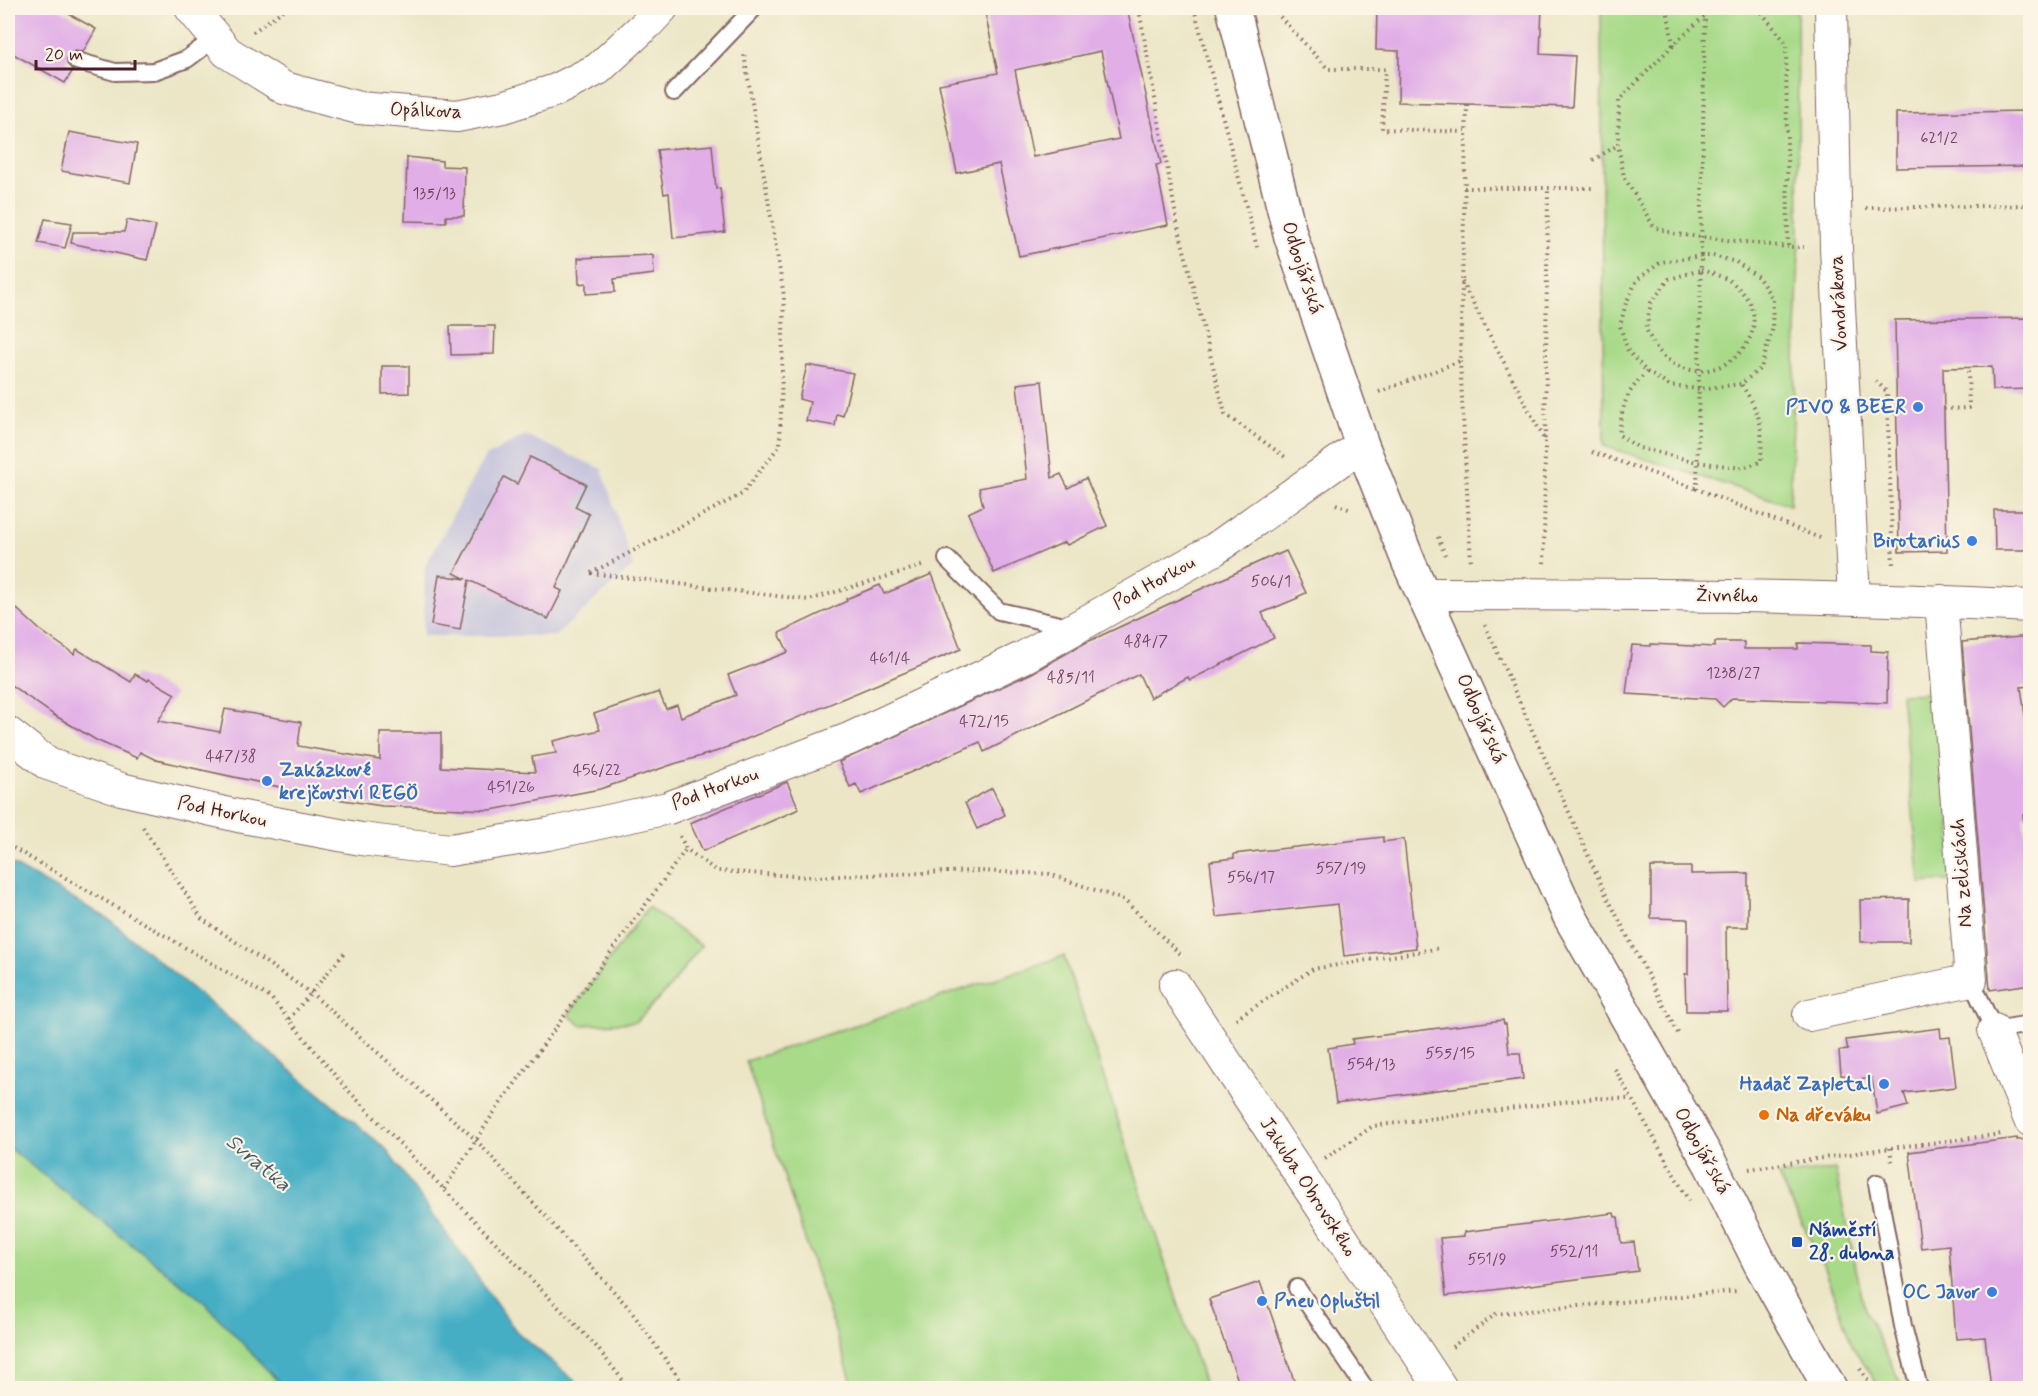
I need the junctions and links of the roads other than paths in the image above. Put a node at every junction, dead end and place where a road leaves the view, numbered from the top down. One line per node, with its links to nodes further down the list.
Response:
1 (191, 8): 6 (street, Opálkova)
2 (662, 8): 6 (street, Opálkova)
3 (754, 8): 8 (lane)
4 (1233, 8): 9 (street, Odbojářská)
5 (1831, 8): 12 (street, Vondrákova)
6 (215, 38): 7 (lane)
7 (77, 61)
8 (674, 92)
9 (1362, 445): 11 (street, Odbojářská); 15 (street, Pod Horkou)
10 (947, 559): 15 (lane)
11 (1424, 594): 12 (street, Živného); 27 (street, Odbojářská)
12 (1854, 598): 13 (street, Živného)
13 (1941, 601): 14 (street, Živného); 17 (street, Na zeliskách)
14 (2031, 606)
15 (1073, 628): 16 (street, Pod Horkou)
16 (8, 733)
17 (1971, 980): 19 (street); 21 (lane)
18 (1175, 985): 26 (street, Jakuba Obrovského)
19 (1809, 1015)
20 (2031, 1024): 21 (lane)
21 (1994, 1030): 22 (street)
22 (2019, 1127)
23 (1877, 1183): 28 (lane)
24 (1297, 1288): 25 (lane)
25 (1365, 1389)
26 (1441, 1389)
27 (1830, 1389)
28 (1919, 1389)

